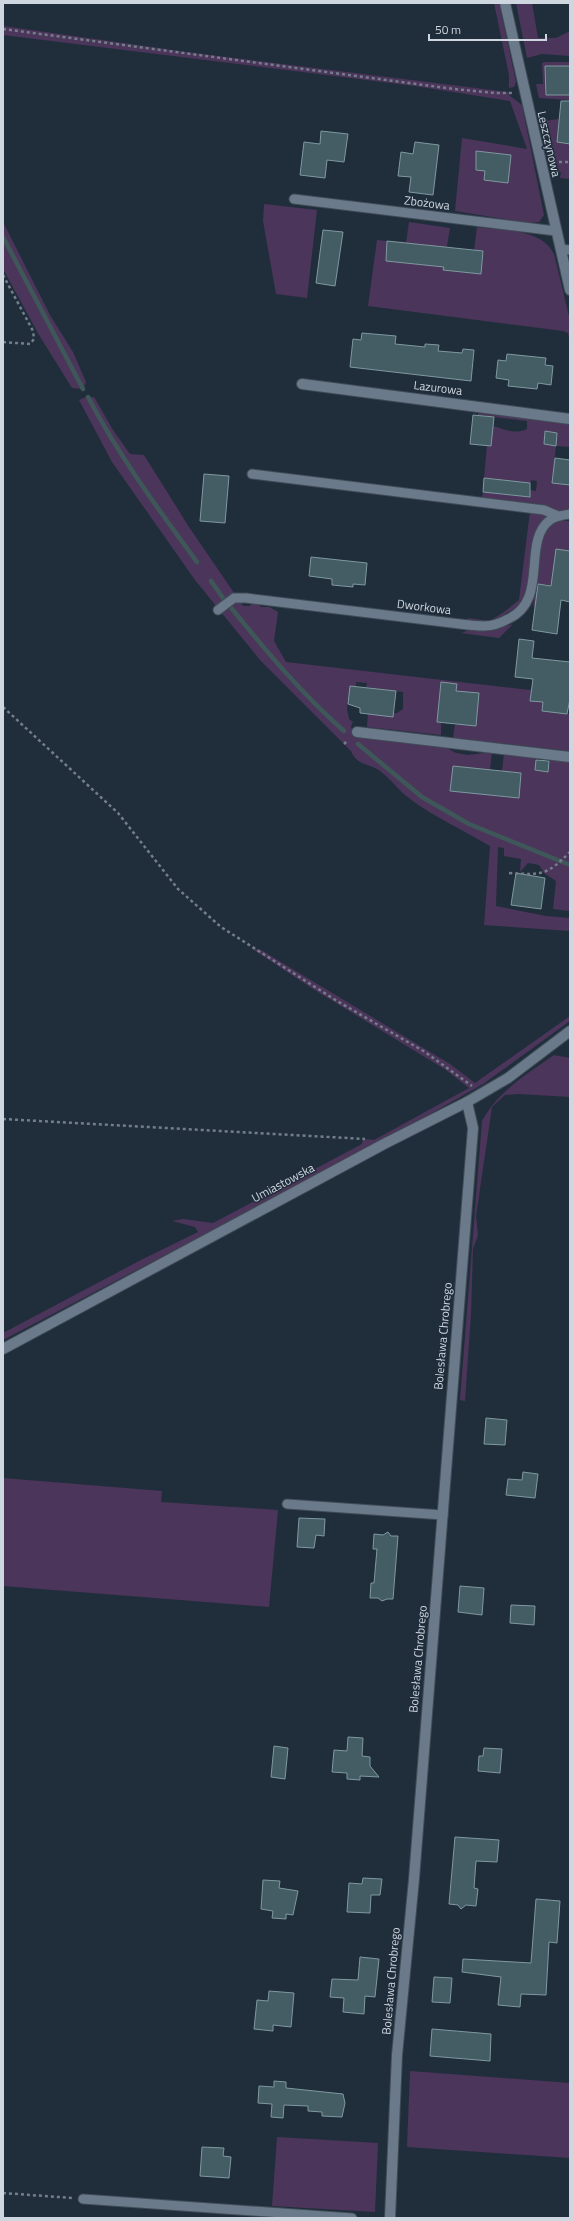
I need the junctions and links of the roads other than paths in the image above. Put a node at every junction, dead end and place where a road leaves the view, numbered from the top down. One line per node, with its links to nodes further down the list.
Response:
1 (505, 3): 3 (street, Leszczynowa)
2 (294, 199): 3 (lane, Zbożowa)
3 (556, 231): 4 (street, Leszczynowa)
4 (565, 250): 5 (street, Leszczynowa)
5 (570, 290)
6 (302, 384): 7 (street, Lazurowa)
7 (570, 419)
8 (252, 474): 10 (lane, Dworkowa)
9 (570, 514): 10 (lane, Dworkowa)
10 (558, 516): 11 (lane, Dworkowa)
11 (218, 610)
12 (357, 732): 13 (street)
13 (570, 757)
14 (570, 1031): 15 (street, Umiastowska)
15 (467, 1102): 16 (street, Umiastowska); 18 (street, Bolesława Chrobrego)
16 (3, 1349)
17 (287, 1504): 18 (lane)
18 (443, 1515): 21 (street, Bolesława Chrobrego)
19 (83, 2199): 20 (lane)
20 (352, 2218)
21 (390, 2218)

